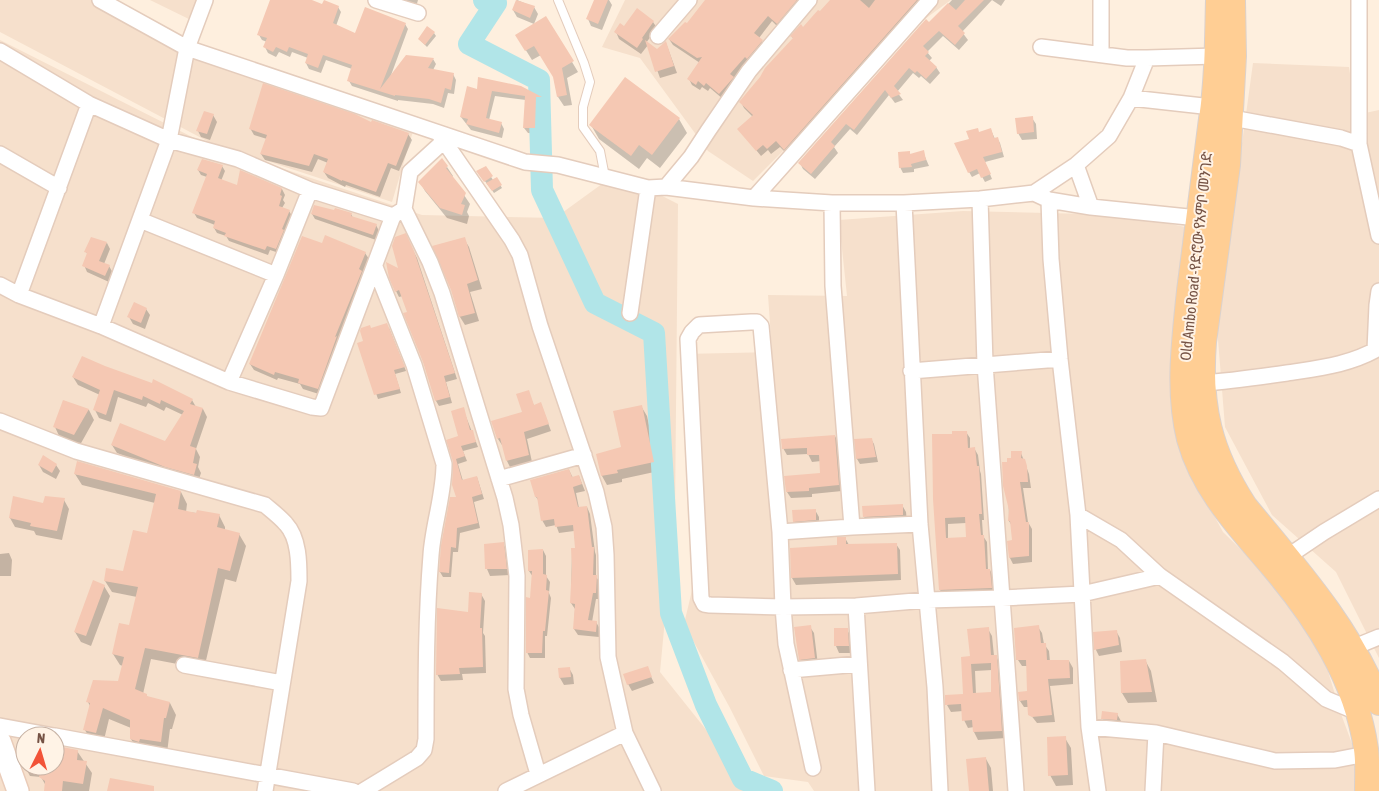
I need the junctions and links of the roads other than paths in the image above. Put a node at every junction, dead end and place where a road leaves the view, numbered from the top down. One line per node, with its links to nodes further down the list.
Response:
1 (100, 0): 15 (street)
2 (204, 0): 15 (street)
3 (376, 0): 12 (street)
4 (558, 0): 28 (lane)
5 (689, 0): 13 (street)
6 (809, 0): 29 (street)
7 (930, 0): 34 (street)
8 (1101, 0): 17 (street)
9 (1218, 0): 18 (main road, Old Ambo Road -የድሮው የአምቦ መንገድ)
10 (1233, 0): 22 (main road, Old Ambo Road -የድሮው የአምቦ መንገድ)
11 (1359, 0): 25 (street)
12 (418, 13)
13 (658, 36)
14 (1041, 47): 17 (street)
15 (186, 48): 23 (street); 24 (street)
16 (0, 51): 21 (street)
17 (1101, 54): 19 (street)
18 (1216, 56): 19 (street); 22 (main road, Old Ambo Road -የድሮው የአምቦ መንገድ)
19 (1147, 58): 20 (street)
20 (1131, 98): 22 (street); 27 (street)
21 (89, 104): 24 (street); 30 (street)
22 (1222, 112): 25 (street); 41 (main road, Old Ambo Road -የድሮው የአምቦ መንገድ); 56 (main road, Old Ambo Road -የድሮው የአምቦ መንገድ)
23 (441, 136): 28 (street); 40 (street); 58 (street)
24 (169, 140): 32 (street); 42 (street)
25 (1358, 144): 43 (street)
26 (0, 154): 30 (street)
27 (1076, 165): 33 (street); 39 (street)
28 (606, 177): 31 (street)
29 (666, 187): 31 (street); 34 (street)
30 (58, 188): 48 (street)
31 (648, 188): 49 (street)
32 (310, 190): 40 (street); 45 (street)
33 (1034, 193): 35 (street); 36 (street)
34 (754, 198): 37 (street)
35 (980, 199): 38 (street); 53 (street)
36 (1049, 200): 39 (street); 52 (street)
37 (832, 203): 38 (street); 63 (street)
38 (904, 204): 54 (street)
39 (1091, 207): 41 (street)
40 (398, 213): 44 (street); 59 (street)
41 (1198, 218): 79 (main road, Old Ambo Road -የድሮው የአምቦ መንገድ)
42 (140, 220): 45 (street); 50 (street)
43 (1379, 236)
44 (375, 267): 55 (street); 93 (street)
45 (276, 275): 55 (street)
46 (0, 285): 48 (street)
47 (1379, 291): 51 (street)
48 (20, 295): 50 (street)
49 (630, 313)
50 (101, 326): 55 (street)
51 (1377, 349): 56 (street)
52 (1060, 359): 53 (street); 61 (street)
53 (985, 364): 54 (street); 68 (street)
54 (911, 371): 62 (street)
55 (229, 382)
56 (1203, 383): 65 (main road, Old Ambo Road -የድሮው የአምቦ መንገድ)
57 (0, 421): 77 (street)
58 (584, 455): 59 (street); 83 (street)
59 (499, 479): 89 (street)
60 (1379, 499): 65 (street)
61 (1078, 514): 66 (street); 67 (street)
62 (920, 524): 63 (street); 69 (street)
63 (852, 527): 64 (street)
64 (780, 532): 71 (street); 71 (street)
65 (1287, 557): 73 (main road, Old Ambo Road -የድሮው የአምቦ መንገድ)
66 (1160, 576): 67 (street); 79 (street)
67 (1082, 594): 68 (street); 81 (street)
68 (1002, 598): 69 (street); 98 (street)
69 (927, 600): 70 (street); 97 (street)
70 (856, 606): 71 (street); 74 (street)
71 (783, 607): 76 (street)
72 (1379, 637): 73 (street)
73 (1352, 648): 78 (main road, Old Ambo Road -የድሮው የአምቦ መንገድ)
74 (859, 664): 76 (street); 96 (street)
75 (184, 665): 77 (street)
76 (792, 670): 88 (street)
77 (282, 683): 90 (street)
78 (1379, 703)
79 (1357, 712): 87 (main road, Old Ambo Road -የድሮው የአምቦ መንገድ)
80 (0, 726): 82 (street)
81 (1090, 727): 84 (street); 99 (street)
82 (15, 729)
83 (625, 733): 89 (street); 95 (street)
84 (1156, 733): 87 (street); 100 (street)
85 (65, 738): 90 (street)
86 (0, 741): 91 (main road)
87 (1366, 754): 101 (main road, Old Ambo Road -የድሮው የአምቦ መንገድ)
88 (812, 768)
89 (538, 774): 94 (street)
90 (267, 784): 92 (street)
91 (18, 791)
92 (353, 791)
93 (363, 791)
94 (506, 791)
95 (653, 791)
96 (867, 791)
97 (940, 791)
98 (1016, 791)
99 (1098, 791)
100 (1153, 791)
101 (1367, 791)

